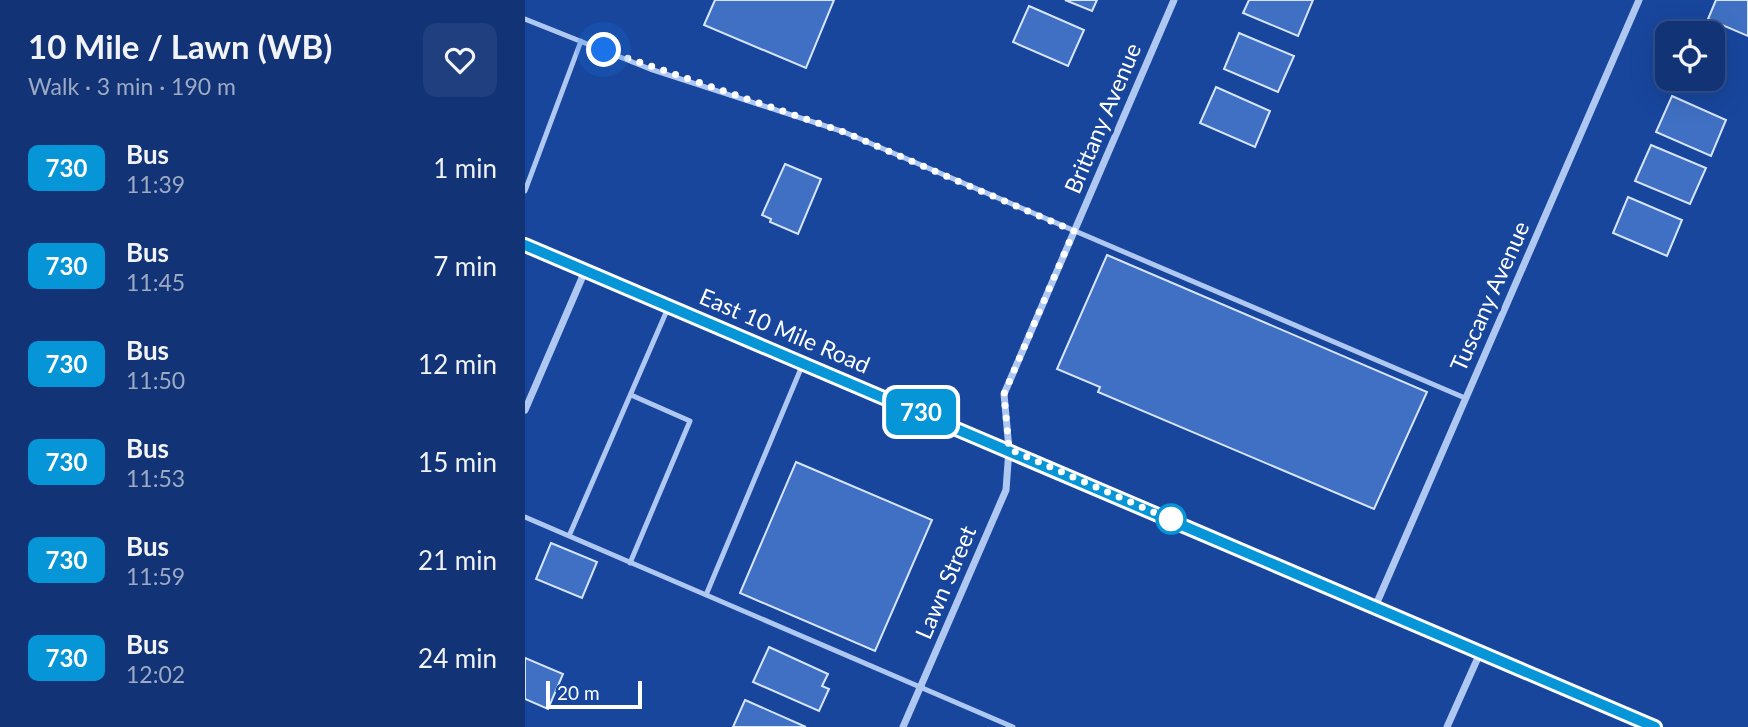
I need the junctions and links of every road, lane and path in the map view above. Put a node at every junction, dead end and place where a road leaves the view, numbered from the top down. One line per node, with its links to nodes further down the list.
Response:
1 (1174, 0): 6 (street, Brittany Avenue)
2 (1639, 0): 12 (street, Tuscany Avenue)
3 (525, 19): 4 (lane)
4 (581, 41): 5 (lane); 6 (lane)
5 (525, 191)
6 (1074, 231): 12 (lane); 14 (street, Brittany Avenue)
7 (525, 245): 8 (main road, East 10 Mile Road)
8 (585, 271): 9 (main road, East 10 Mile Road); 13 (street)
9 (669, 306): 10 (main road, East 10 Mile Road); 11 (lane)
10 (804, 363): 14 (main road, East 10 Mile Road); 18 (lane)
11 (631, 396): 16 (lane); 17 (lane)
12 (1465, 398): 19 (street, Tuscany Avenue)
13 (525, 410)
14 (1009, 449): 19 (main road, East 10 Mile Road); 21 (street, Lawn Street)
15 (525, 517): 16 (lane)
16 (569, 536): 17 (lane)
17 (630, 563): 18 (lane)
18 (706, 595): 21 (lane)
19 (1374, 607): 20 (main road, East 10 Mile Road)
20 (1480, 652): 24 (street); 25 (main road)
21 (920, 688): 22 (street, Lawn Street); 23 (lane)
22 (903, 727)
23 (1013, 727)
24 (1447, 727)
25 (1655, 727)

